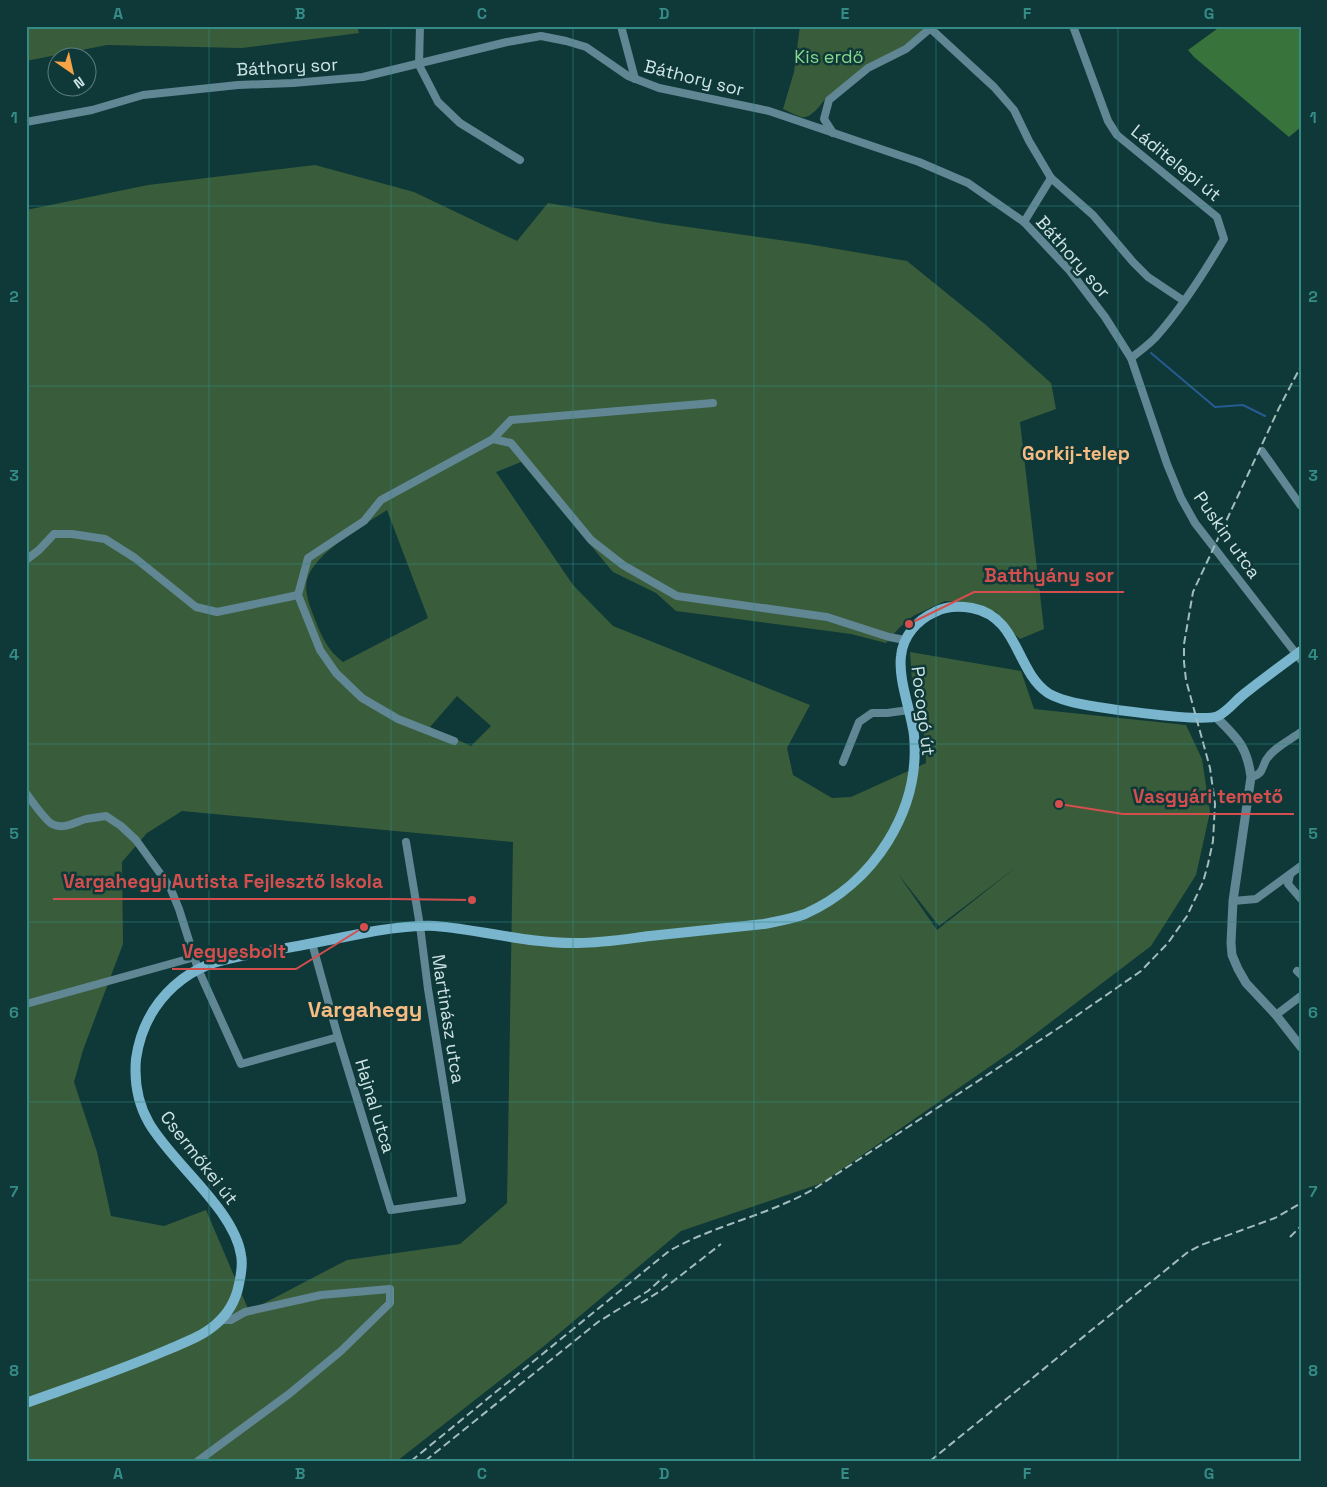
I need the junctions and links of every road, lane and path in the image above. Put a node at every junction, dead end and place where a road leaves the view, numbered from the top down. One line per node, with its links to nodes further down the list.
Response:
1 (420, 26): 5 (street)
2 (620, 26): 6 (street)
3 (1073, 26): 12 (street, Láditelepi út)
4 (932, 27): 8 (street); 10 (street)
5 (419, 65): 6 (street, Báthory sor); 7 (street, Báthory sor); 9 (street)
6 (635, 79): 8 (street, Báthory sor)
7 (26, 122)
8 (833, 133): 11 (street, Báthory sor)
9 (520, 160)
10 (1051, 178): 11 (street); 12 (street)
11 (1024, 222): 13 (street, Báthory sor)
12 (1184, 301): 13 (street, Láditelepi út)
13 (1131, 358): 21 (street, Puskin utca)
14 (713, 403): 15 (street)
15 (493, 439): 19 (street); 20 (street)
16 (1262, 451): 17 (street)
17 (1301, 506)
18 (26, 560): 19 (street)
19 (298, 595): 25 (street)
20 (905, 640): 22 (main road, Pocogó út); 23 (main road)
21 (1299, 655): 23 (main road)
22 (909, 710): 26 (street); 35 (main road, Pocogó út)
23 (1216, 717): 27 (street)
24 (1300, 735): 27 (street)
25 (454, 741)
26 (843, 762)
27 (1251, 777): 33 (street)
28 (26, 793): 37 (street)
29 (406, 842): 34 (street, Martinász utca)
30 (1301, 866): 31 (street)
31 (1290, 875): 32 (street); 33 (street)
32 (1301, 899)
33 (1233, 901): 41 (street)
34 (420, 926): 35 (main road, Csermőkei út); 36 (main road, Csermőkei út); 44 (street, Martinász utca)
35 (492, 934)
36 (312, 943): 38 (main road, Csermőkei út); 42 (street, Hajnal utca)
37 (195, 957): 38 (street); 40 (street)
38 (198, 969): 42 (street); 45 (main road, Csermőkei út)
39 (1301, 996): 41 (street)
40 (26, 1004)
41 (1276, 1015): 43 (street)
42 (338, 1037): 44 (street, Hajnal utca)
43 (1301, 1047)
44 (462, 1200)
45 (220, 1320): 46 (main road, Csermőkei út); 47 (street)
46 (26, 1404)
47 (198, 1461)

